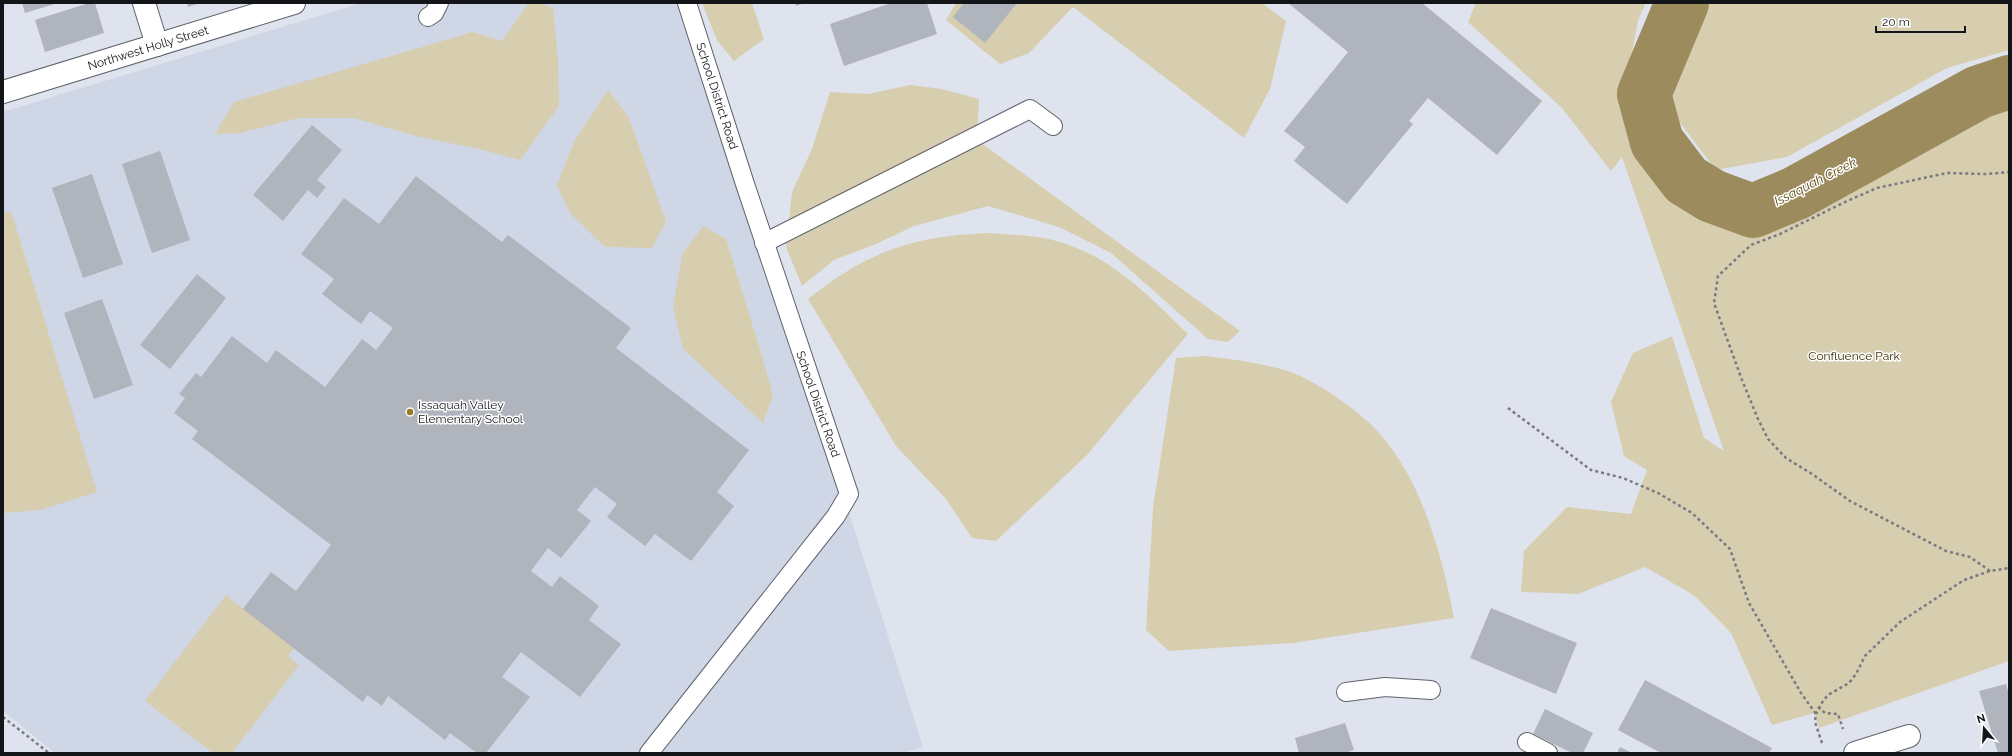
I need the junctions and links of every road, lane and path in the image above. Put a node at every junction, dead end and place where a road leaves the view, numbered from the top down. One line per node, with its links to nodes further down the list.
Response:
1 (144, 3): 6 (street)
2 (294, 3): 6 (street, Northwest Holly Street)
3 (439, 3): 5 (lane)
4 (687, 3): 10 (lane, School District Road)
5 (428, 17)
6 (157, 45): 7 (street, Northwest Holly Street)
7 (3, 92)
8 (1053, 126): 10 (lane)
9 (2009, 172): 13 (path)
10 (764, 243): 24 (lane, School District Road)
11 (1508, 408): 17 (path)
12 (2009, 568): 13 (path)
13 (1990, 571): 16 (path)
14 (1431, 690): 15 (lane)
15 (1346, 692)
16 (1818, 707): 17 (path); 19 (path)
17 (1816, 714): 22 (path)
18 (3, 717): 23 (path)
19 (1844, 733)
20 (1909, 736): 26 (street)
21 (1527, 742): 25 (lane)
22 (1822, 743)
23 (48, 753)
24 (649, 753)
25 (1548, 753)
26 (1855, 753)

